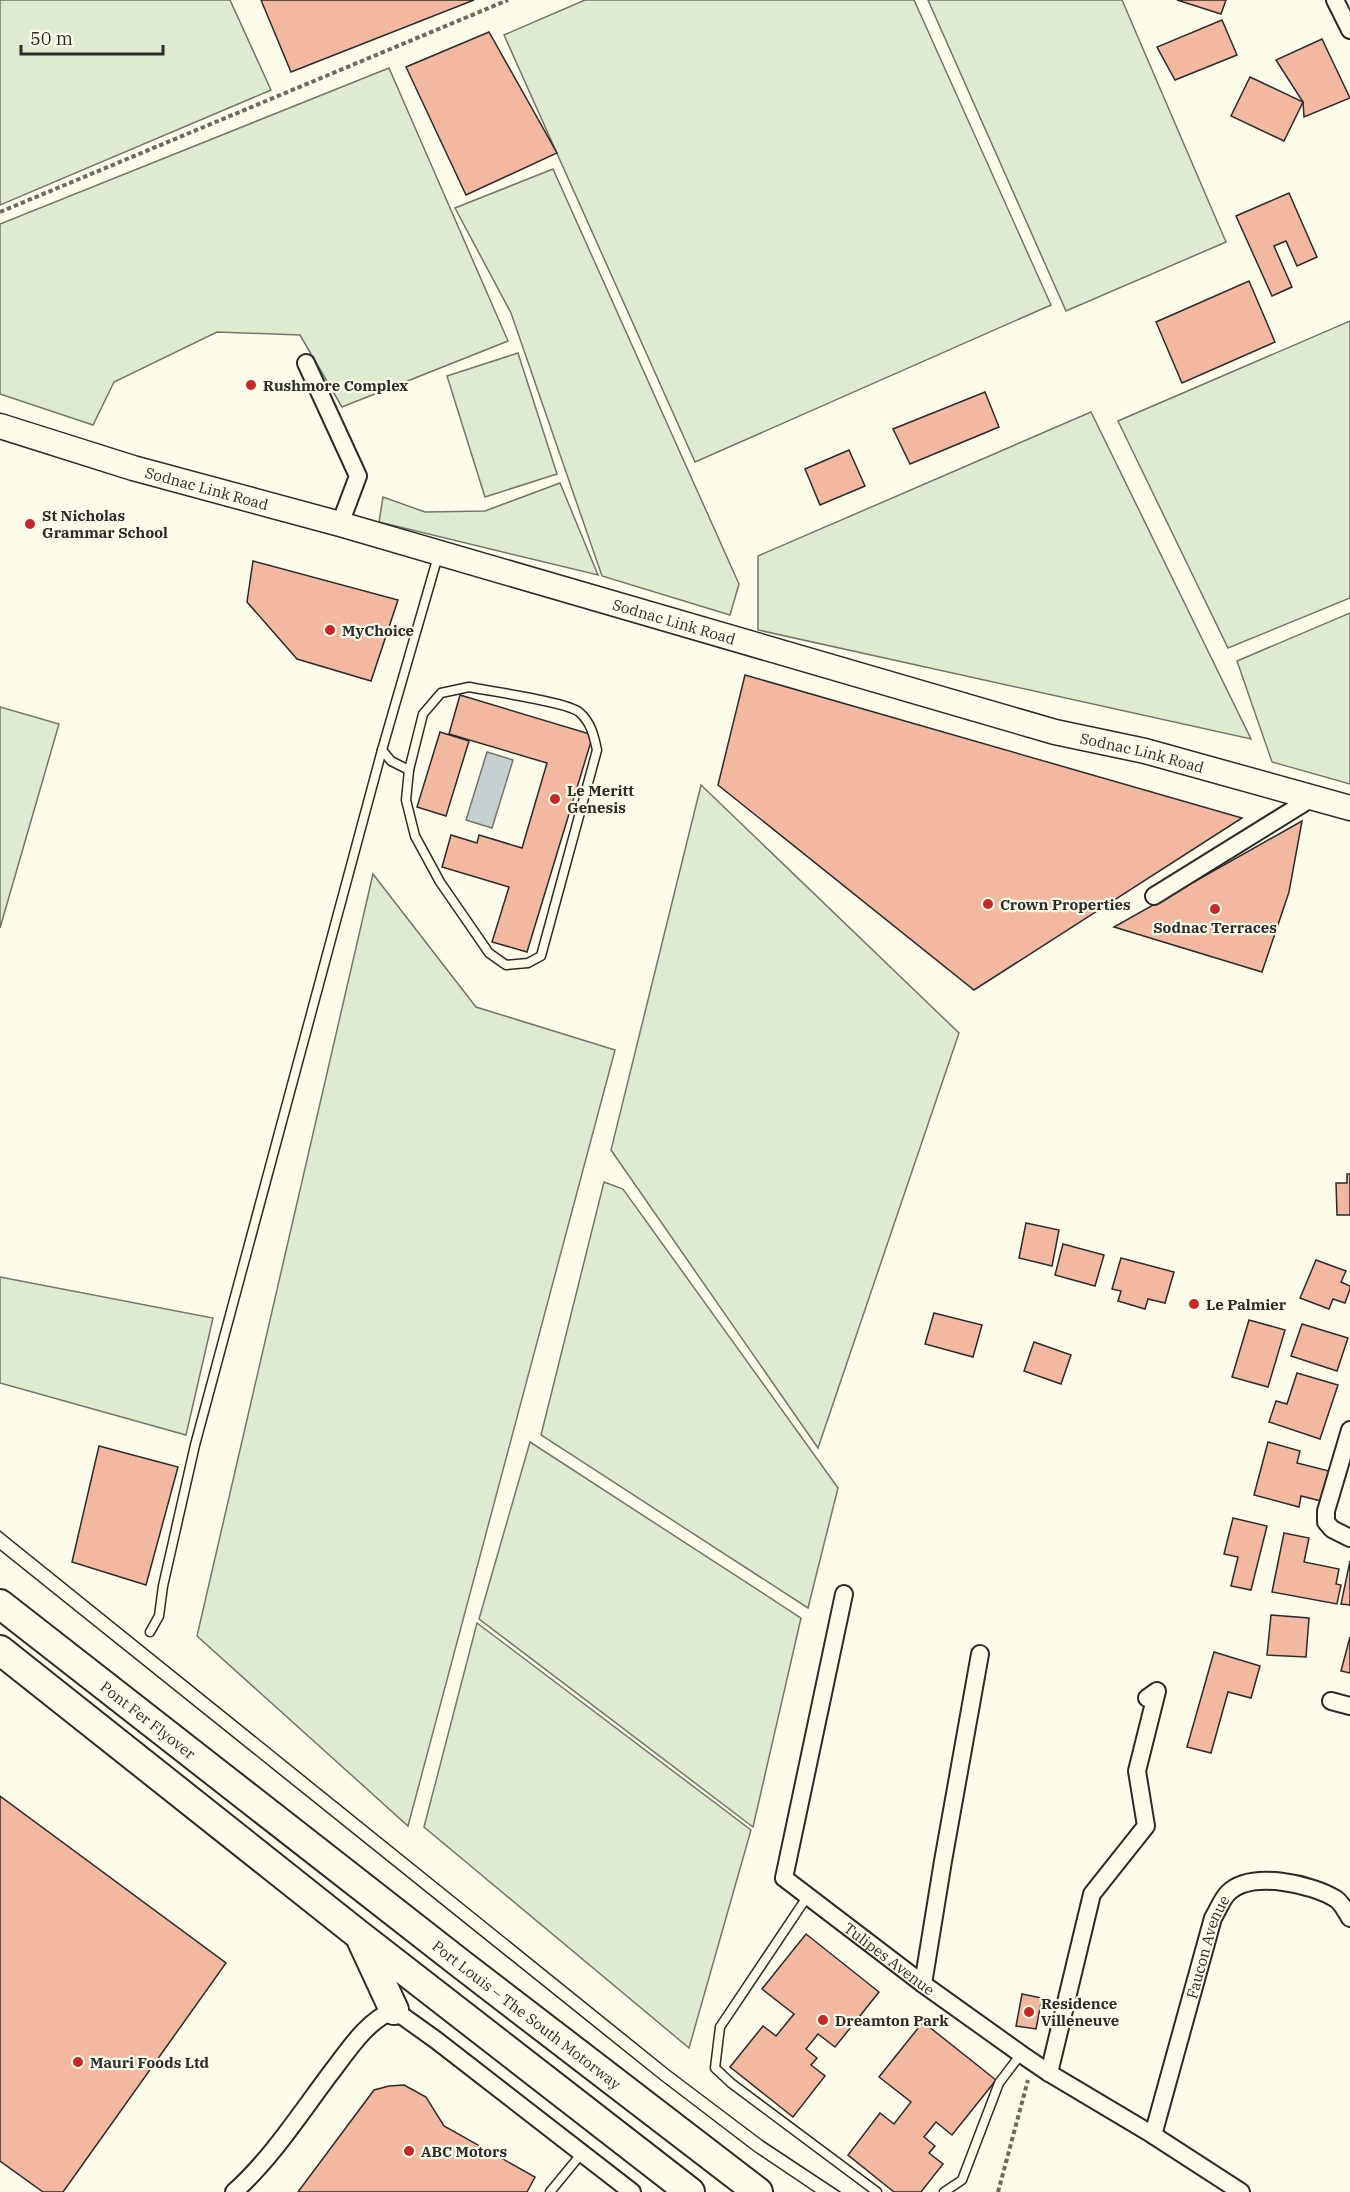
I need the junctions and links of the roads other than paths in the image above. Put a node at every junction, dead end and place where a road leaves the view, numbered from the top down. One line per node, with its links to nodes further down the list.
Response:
1 (1335, 0): 2 (street)
2 (1350, 30)
3 (306, 363): 5 (street)
4 (0, 426): 5 (main road, Sodnac Link Road)
5 (340, 524): 6 (main road, Sodnac Link Road)
6 (439, 553): 7 (lane); 9 (main road, Sodnac Link Road)
7 (382, 750): 8 (lane); 17 (lane)
8 (409, 770): 8 (lane)
9 (1312, 798): 10 (main road, Sodnac Link Road); 11 (street)
10 (1350, 808)
11 (1154, 896)
12 (1350, 1430): 13 (street)
13 (1350, 1538)
14 (0, 1587): 24 (highway)
15 (844, 1594): 26 (street, Tulipes Avenue)
16 (0, 1604): 24 (highway, Pont Fer Flyover)
17 (150, 1632)
18 (0, 1650): 25 (highway)
19 (980, 1654): 29 (street)
20 (0, 1674): 25 (highway)
21 (1147, 1698): 32 (street)
22 (1331, 1701): 23 (street)
23 (1350, 1706)
24 (297, 1834): 39 (highway, Port Louis – The South Motorway)
25 (277, 1869): 28 (highway)
26 (807, 1897): 29 (street, Tulipes Avenue); 40 (lane)
27 (1350, 1918): 33 (street, Faucon Avenue)
28 (359, 1935): 30 (highway); 38 (highway)
29 (923, 1984): 31 (street, Tulipes Avenue)
30 (394, 2010): 34 (street); 35 (street)
31 (1027, 2058): 32 (street, Tulipes Avenue); 41 (lane)
32 (1049, 2073): 33 (street, Tulipes Avenue)
33 (1153, 2135): 42 (street, Tulipes Avenue)
34 (582, 2153): 36 (lane); 37 (street)
35 (240, 2190)
36 (550, 2192)
37 (632, 2192)
38 (690, 2192)
39 (758, 2192)
40 (877, 2192)
41 (944, 2192)
42 (1241, 2192)

